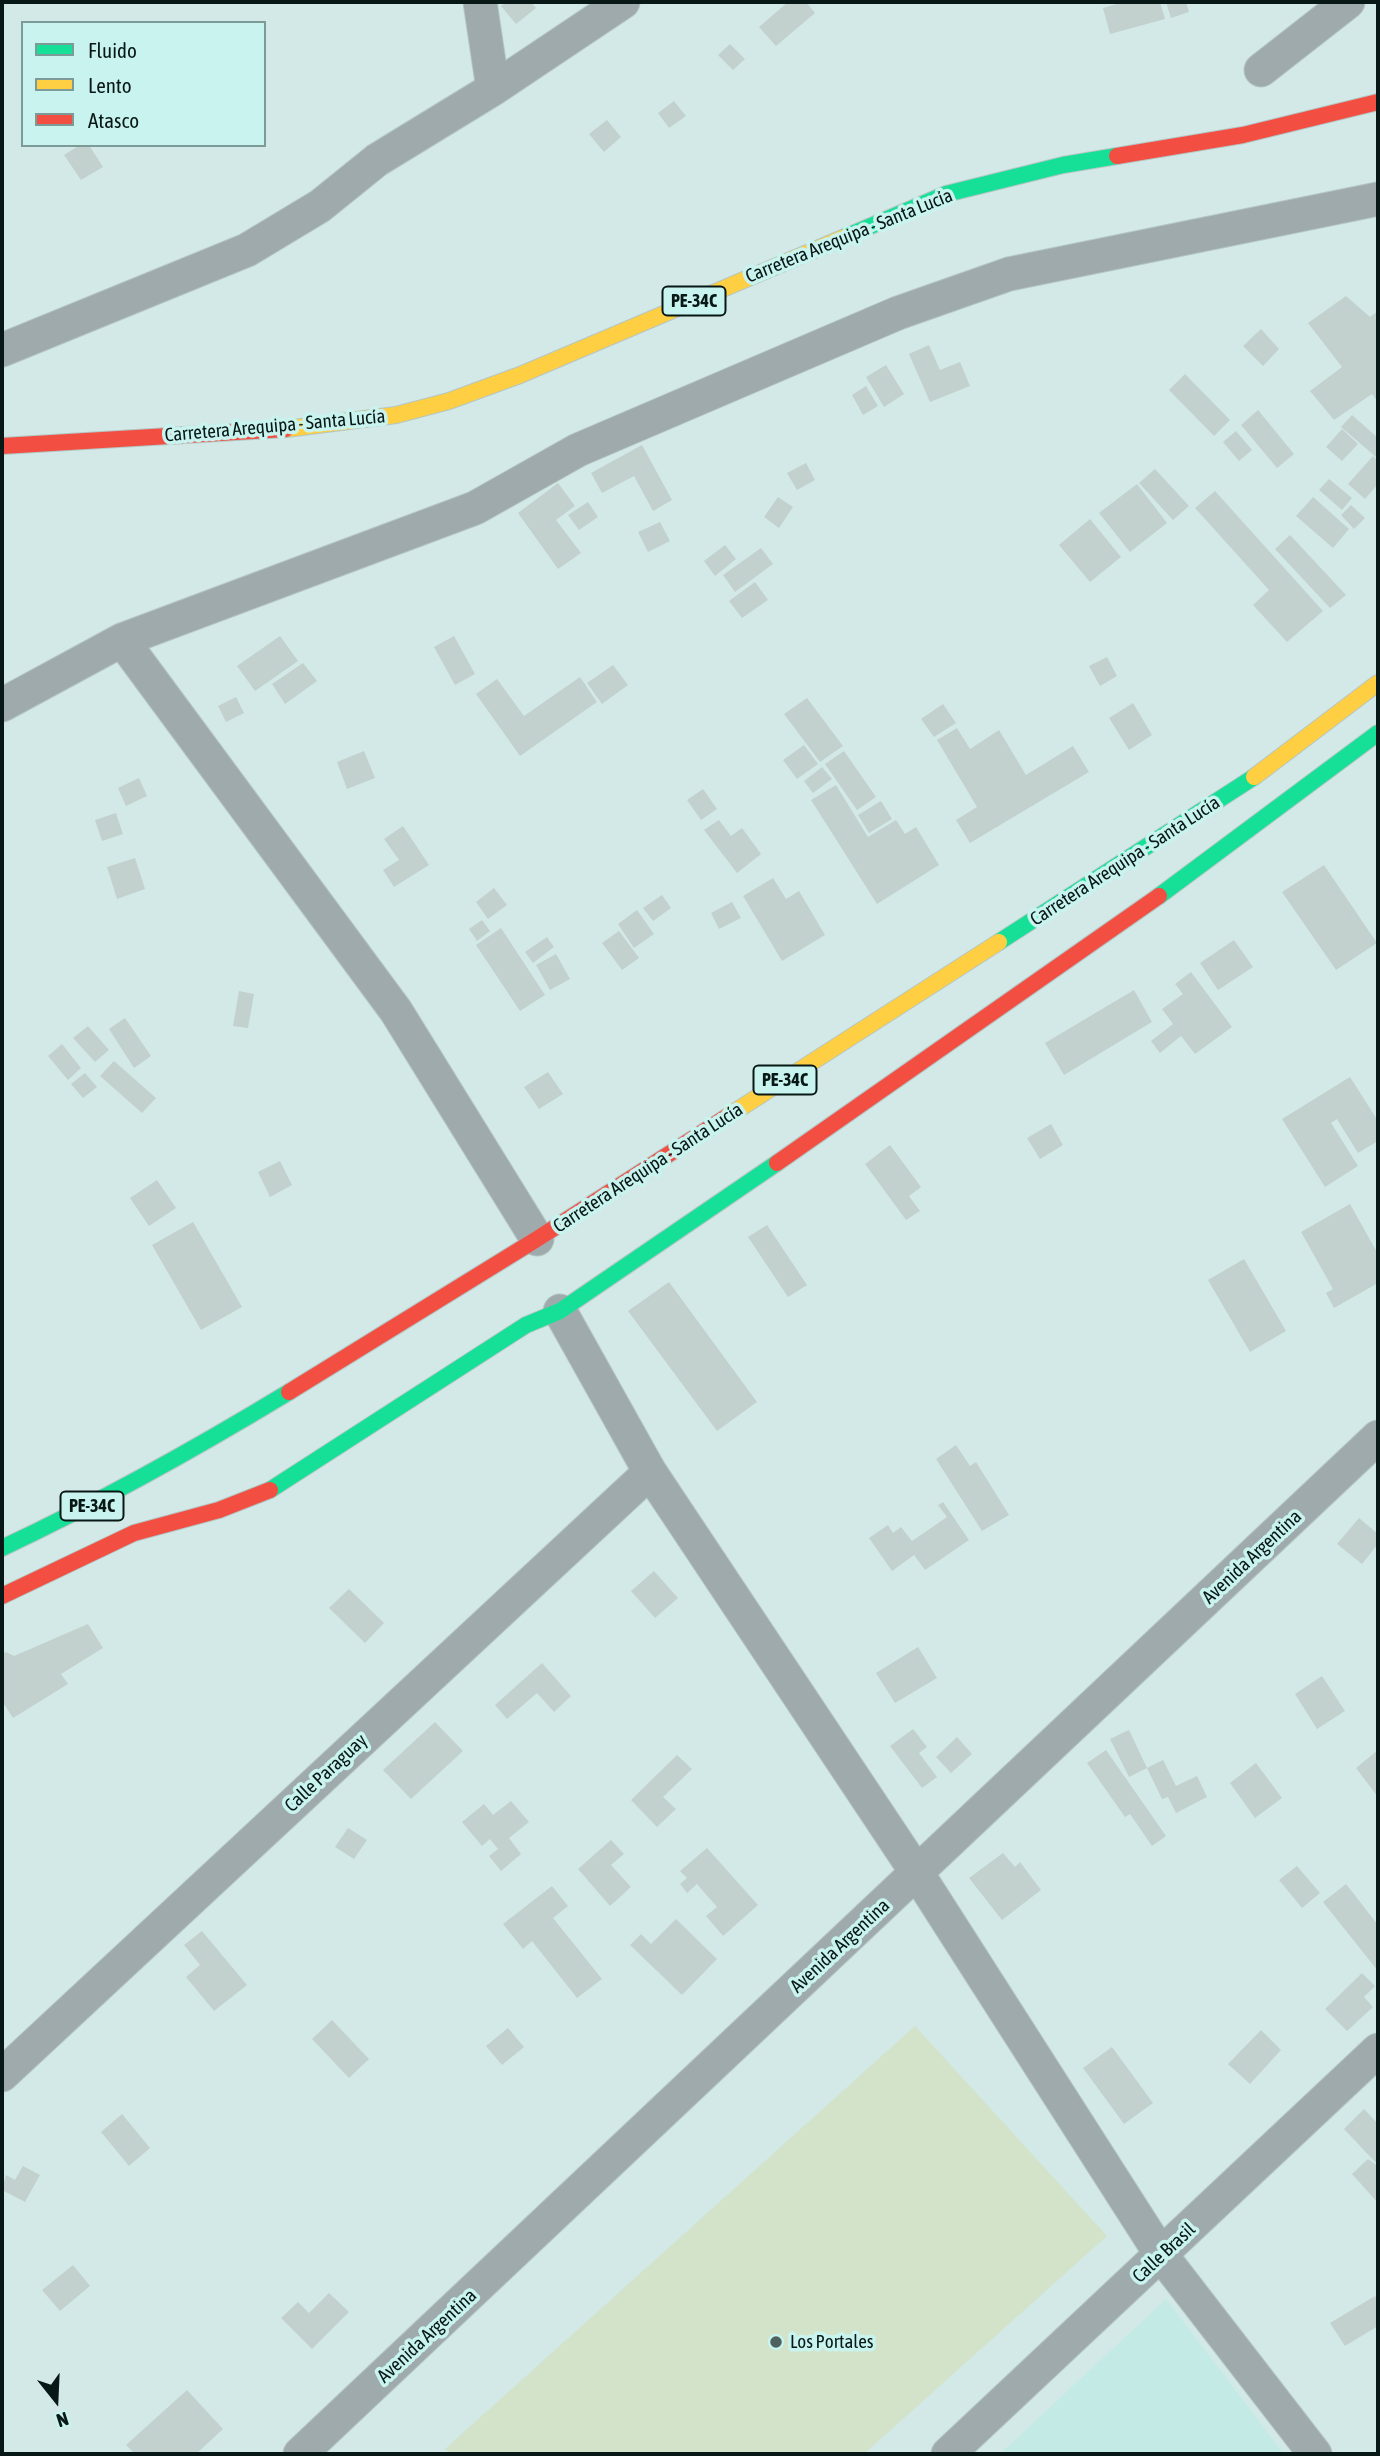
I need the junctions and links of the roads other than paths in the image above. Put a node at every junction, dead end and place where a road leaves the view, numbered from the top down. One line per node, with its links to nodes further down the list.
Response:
1 (480, 2): 5 (street)
2 (623, 2): 5 (street)
3 (1348, 2): 4 (street)
4 (1261, 70)
5 (493, 89): 8 (street)
6 (1378, 102): 9 (main road, Carretera Arequipa - Santa Lucía / PE-34C)
7 (1378, 199): 10 (street)
8 (2, 351)
9 (2, 446)
10 (122, 640): 12 (street); 14 (street)
11 (1378, 683): 14 (main road, Carretera Arequipa - Santa Lucía / PE-34C)
12 (2, 705)
13 (1378, 733): 15 (main road)
14 (537, 1239): 18 (main road, Carretera Arequipa - Santa Lucía / PE-34C)
15 (560, 1311): 17 (street); 19 (main road)
16 (1378, 1437): 20 (street, Avenida Argentina)
17 (650, 1472): 20 (street); 22 (street, Calle Paraguay)
18 (2, 1548)
19 (2, 1596)
20 (918, 1873): 23 (street); 24 (street, Avenida Argentina)
21 (1378, 2050): 23 (street, Calle Brasil)
22 (2, 2075)
23 (1162, 2256): 25 (street, Calle Brasil); 26 (street)
24 (318, 2449)
25 (948, 2454)
26 (1315, 2454)

